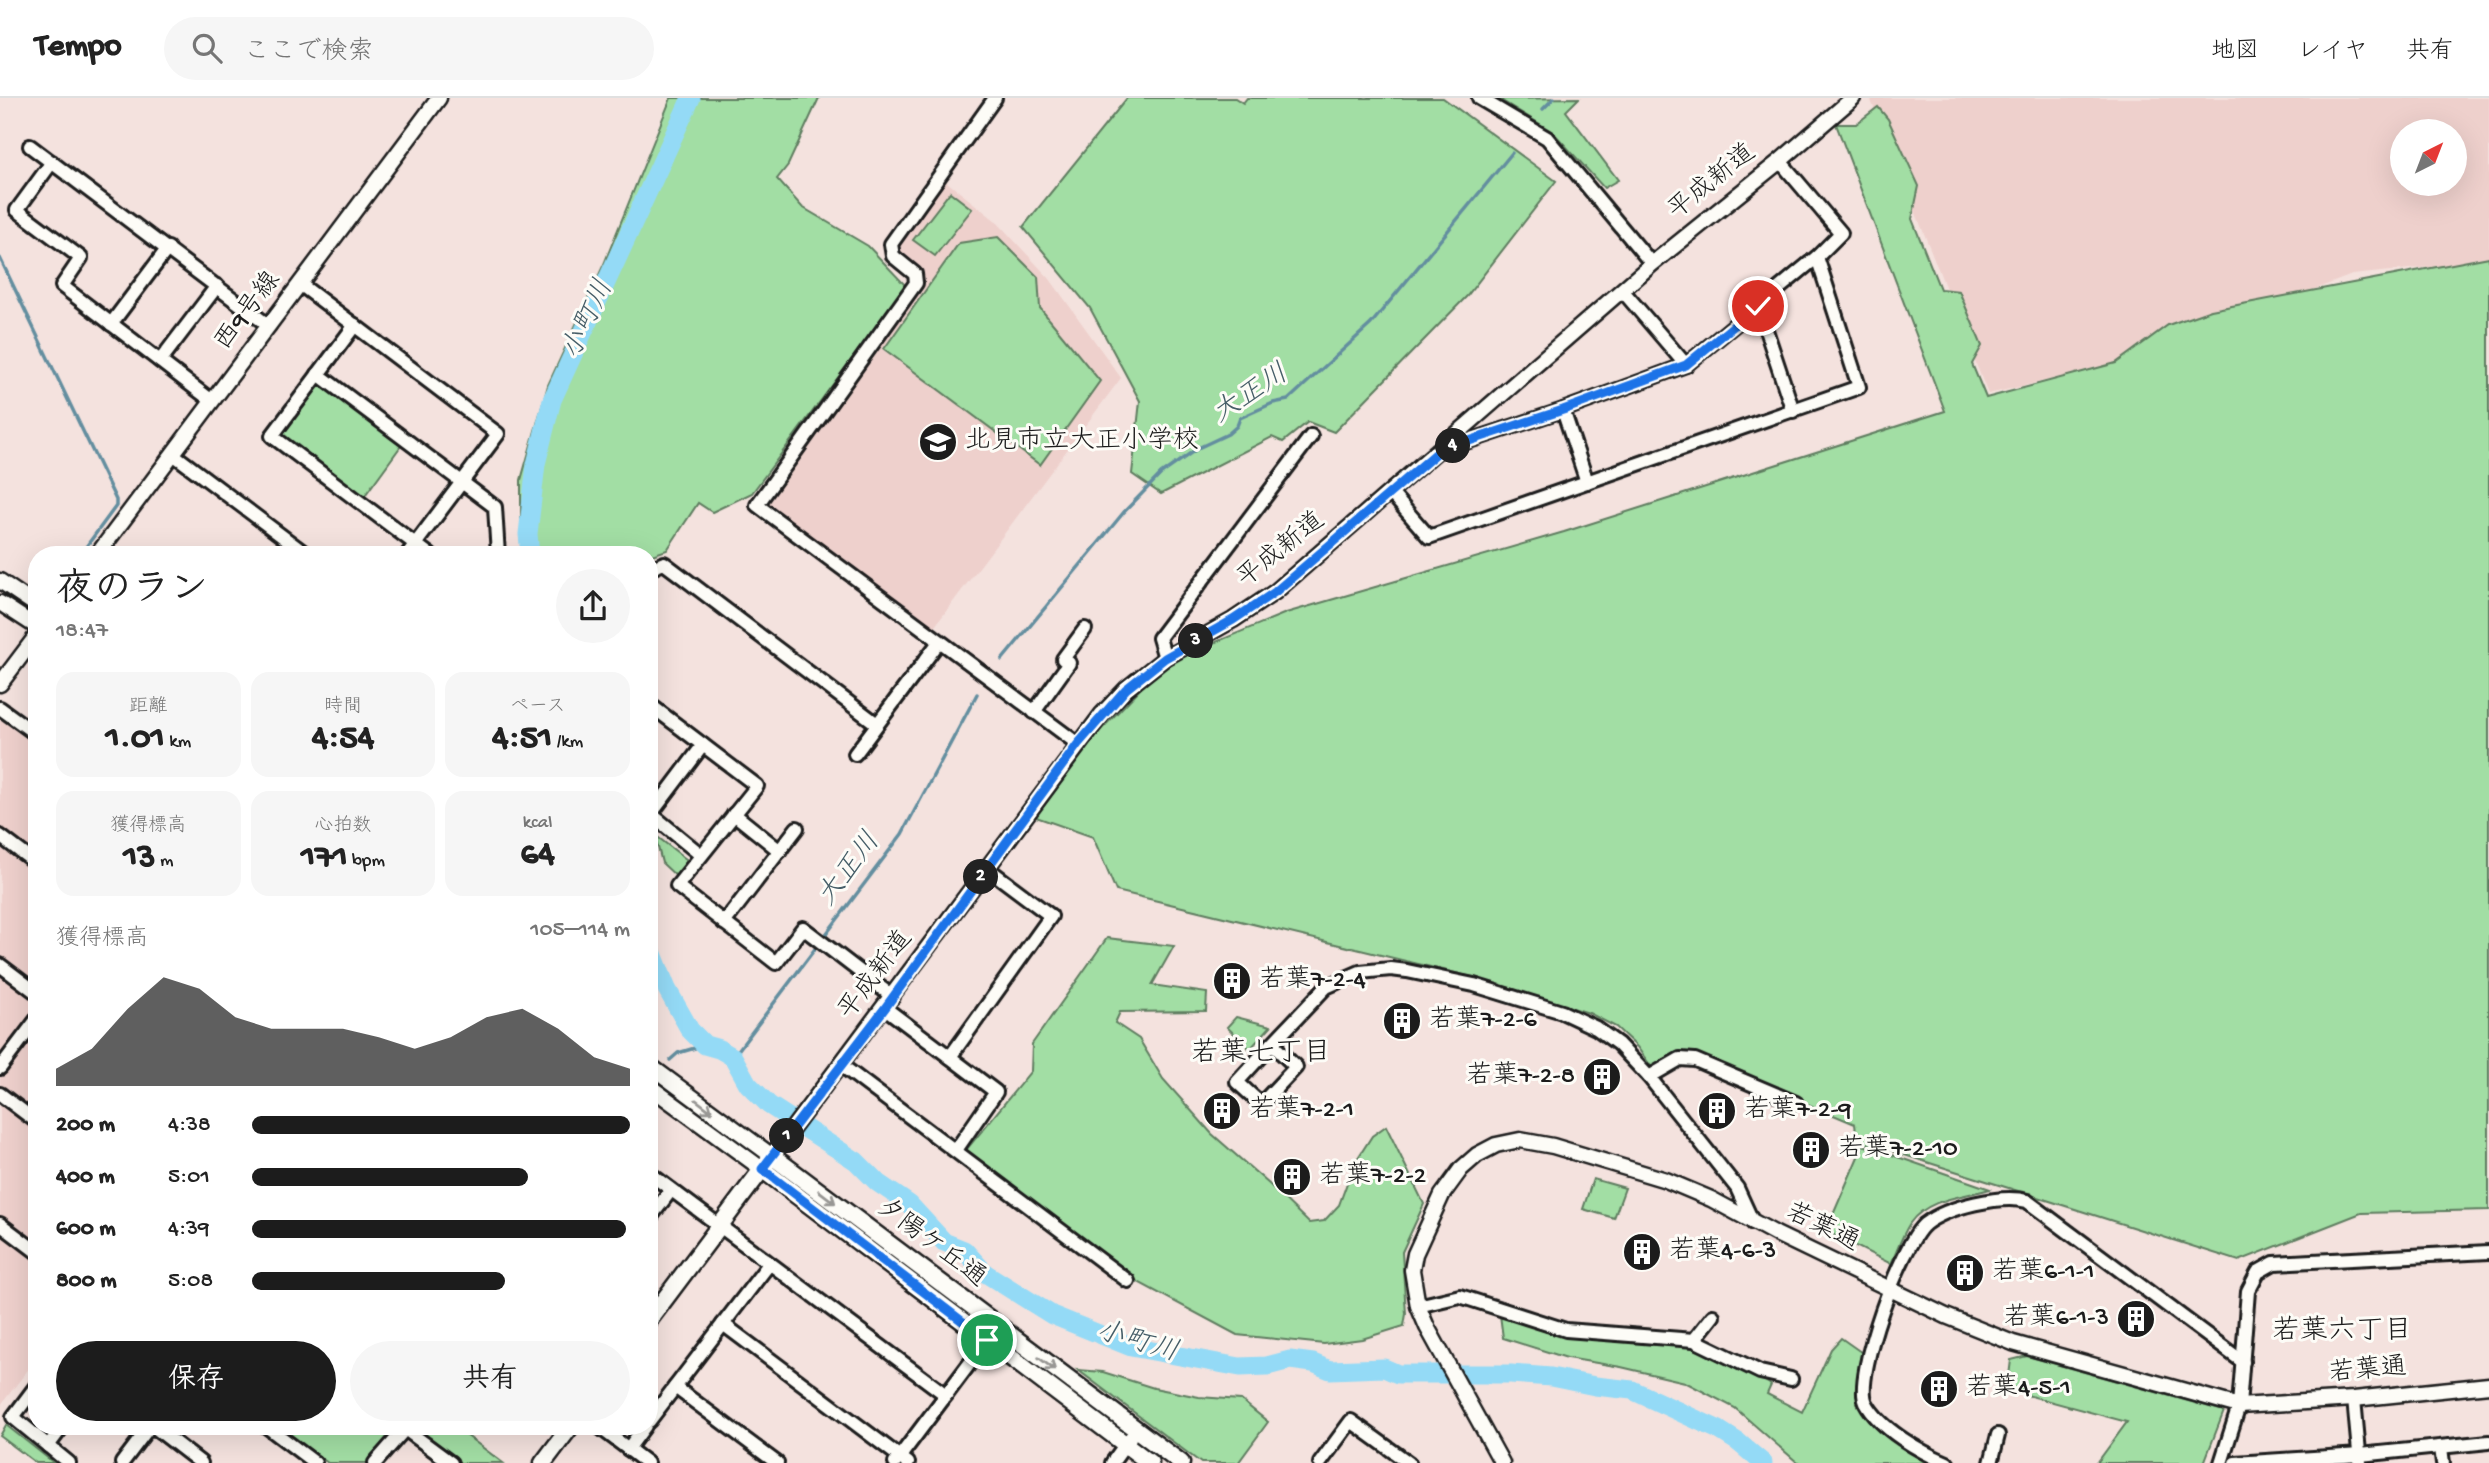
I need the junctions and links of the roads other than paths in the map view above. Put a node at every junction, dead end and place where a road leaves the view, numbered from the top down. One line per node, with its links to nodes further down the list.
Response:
1 (439, 98): 11 (street, 西9号線)
2 (995, 98): 41 (street)
3 (1479, 98): 10 (street)
4 (1853, 98): 6 (street, 平成新道)
5 (30, 146): 7 (street)
6 (1780, 161): 9 (street); 10 (street, 平成新道)
7 (52, 162): 8 (street); 15 (street)
8 (168, 248): 12 (street); 15 (street)
9 (1816, 257): 14 (street); 23 (street)
10 (1652, 264): 13 (street, 平成新道)
11 (300, 284): 16 (street); 17 (street, 西9号線)
12 (218, 286): 17 (street); 18 (street)
13 (1622, 290): 19 (street); 25 (street, 平成新道)
14 (1758, 306): 19 (street); 23 (street)
15 (111, 324): 18 (street)
16 (355, 325): 20 (street); 27 (street)
17 (269, 326): 21 (street, 西9号線)
18 (160, 361): 21 (street)
19 (1686, 365): 22 (street)
20 (318, 374): 27 (street); 32 (street)
21 (212, 401): 26 (street, 西9号線)
22 (1563, 410): 25 (street); 28 (street)
23 (1793, 411): 28 (street)
24 (1311, 436): 43 (street)
25 (1439, 451): 29 (street, 平成新道)
26 (173, 454): 30 (street, 西9号線); 31 (street)
27 (463, 482): 33 (street); 34 (street)
28 (1587, 482): 29 (street)
29 (1390, 492): 43 (street, 平成新道)
30 (104, 546)
31 (294, 546)
32 (407, 546)
33 (413, 546)
34 (497, 546)
35 (658, 565): 48 (street)
36 (0, 581): 37 (street)
37 (28, 600)
38 (0, 603): 39 (street)
39 (28, 621)
40 (1085, 629): 47 (street)
41 (939, 642): 47 (street); 48 (street)
42 (28, 647): 44 (street)
43 (1165, 658): 50 (street, 平成新道)
44 (0, 684)
45 (0, 708): 49 (street)
46 (658, 711): 51 (street)
47 (1034, 712): 50 (street)
48 (877, 724): 52 (street)
49 (28, 728)
50 (1078, 744): 61 (street, 平成新道)
51 (704, 745): 53 (street); 54 (street)
52 (855, 754)
53 (658, 805)
54 (734, 814): 58 (street); 59 (street)
55 (658, 820): 59 (street)
56 (797, 828): 58 (street)
57 (0, 836): 60 (street)
58 (780, 851): 62 (street)
59 (701, 855): 62 (street)
60 (28, 857)
61 (987, 869): 65 (street, 平成新道); 68 (street)
62 (724, 923): 65 (street)
63 (0, 965): 64 (street)
64 (28, 986)
65 (889, 1003): 68 (street); 69 (street, 平成新道)
66 (28, 1031): 70 (street)
67 (1272, 1044): 67 (street); 72 (street)
68 (950, 1057): 77 (street)
69 (841, 1065): 77 (street); 78 (street, 平成新道)
70 (0, 1068)
71 (658, 1072): 78 (street, 夕陽ケ丘通, one-way to 78)
72 (1649, 1077): 75 (street); 83 (street)
73 (658, 1093): 79 (street, 夕陽ケ丘通)
74 (0, 1094): 76 (street)
75 (1796, 1103)
76 (28, 1115)
77 (956, 1150): 89 (street)
78 (772, 1156): 79 (main road); 95 (main road, 夕陽ケ丘通, one-way to 95)
79 (762, 1169): 85 (main road); 96 (main road, 夕陽ケ丘通)
80 (658, 1180): 81 (street)
81 (671, 1189): 82 (street); 85 (street)
82 (658, 1207)
83 (1754, 1223): 90 (street, 若葉通); 91 (street, 若葉通)
84 (0, 1224): 86 (street)
85 (719, 1226): 88 (street); 92 (main road)
86 (28, 1245)
87 (2489, 1252): 98 (street)
88 (769, 1264): 94 (street); 102 (street)
89 (1128, 1281)
90 (1889, 1290): 98 (street); 105 (street, 若葉通); 143 (street)
91 (1418, 1306): 97 (street); 142 (street, 若葉通)
92 (658, 1308)
93 (1713, 1316): 97 (street)
94 (723, 1324): 101 (street); 126 (street)
95 (997, 1326): 96 (street); 108 (main road, 夕陽ケ丘通, one-way to 108)
96 (987, 1340): 102 (street); 121 (main road, 夕陽ケ丘通)
97 (1694, 1340): 99 (street)
98 (2243, 1362): 105 (street)
99 (1791, 1379)
100 (2489, 1385): 104 (street, 若葉通)
101 (676, 1387): 106 (street); 136 (street)
102 (946, 1395): 126 (street)
103 (28, 1397): 107 (street)
104 (2354, 1399): 105 (street, 若葉通); 125 (street)
105 (2239, 1406): 145 (street)
106 (658, 1410)
107 (28, 1429)
108 (1136, 1430): 121 (street); 139 (main road, 夕陽ケ丘通)
109 (35, 1435): 122 (street)
110 (56, 1435): 122 (street)
111 (144, 1435): 129 (street)
112 (163, 1435): 130 (street)
113 (278, 1435): 131 (street)
114 (400, 1435): 132 (street)
115 (413, 1435): 133 (street)
116 (564, 1435): 134 (main road)
117 (610, 1435): 124 (street)
118 (638, 1435): 124 (street)
119 (1998, 1435): 144 (street)
120 (2489, 1442): 123 (street)
121 (1125, 1444): 137 (street); 138 (main road, 夕陽ケ丘通)
122 (48, 1446): 128 (street)
123 (2441, 1448): 125 (street); 147 (street)
124 (628, 1449): 135 (street)
125 (2360, 1459): 127 (street)
126 (901, 1461)
127 (2278, 1462): 146 (street)
128 (69, 1463)
129 (122, 1463)
130 (201, 1463)
131 (316, 1463)
132 (375, 1463)
133 (450, 1463)
134 (543, 1463)
135 (647, 1463)
136 (777, 1463)
137 (1112, 1463)
138 (1150, 1463)
139 (1181, 1463)
140 (1320, 1463): 141 (street)
141 (1409, 1463)
142 (1502, 1463)
143 (1947, 1463)
144 (1991, 1463)
145 (2221, 1463)
146 (2235, 1463)
147 (2443, 1463)

